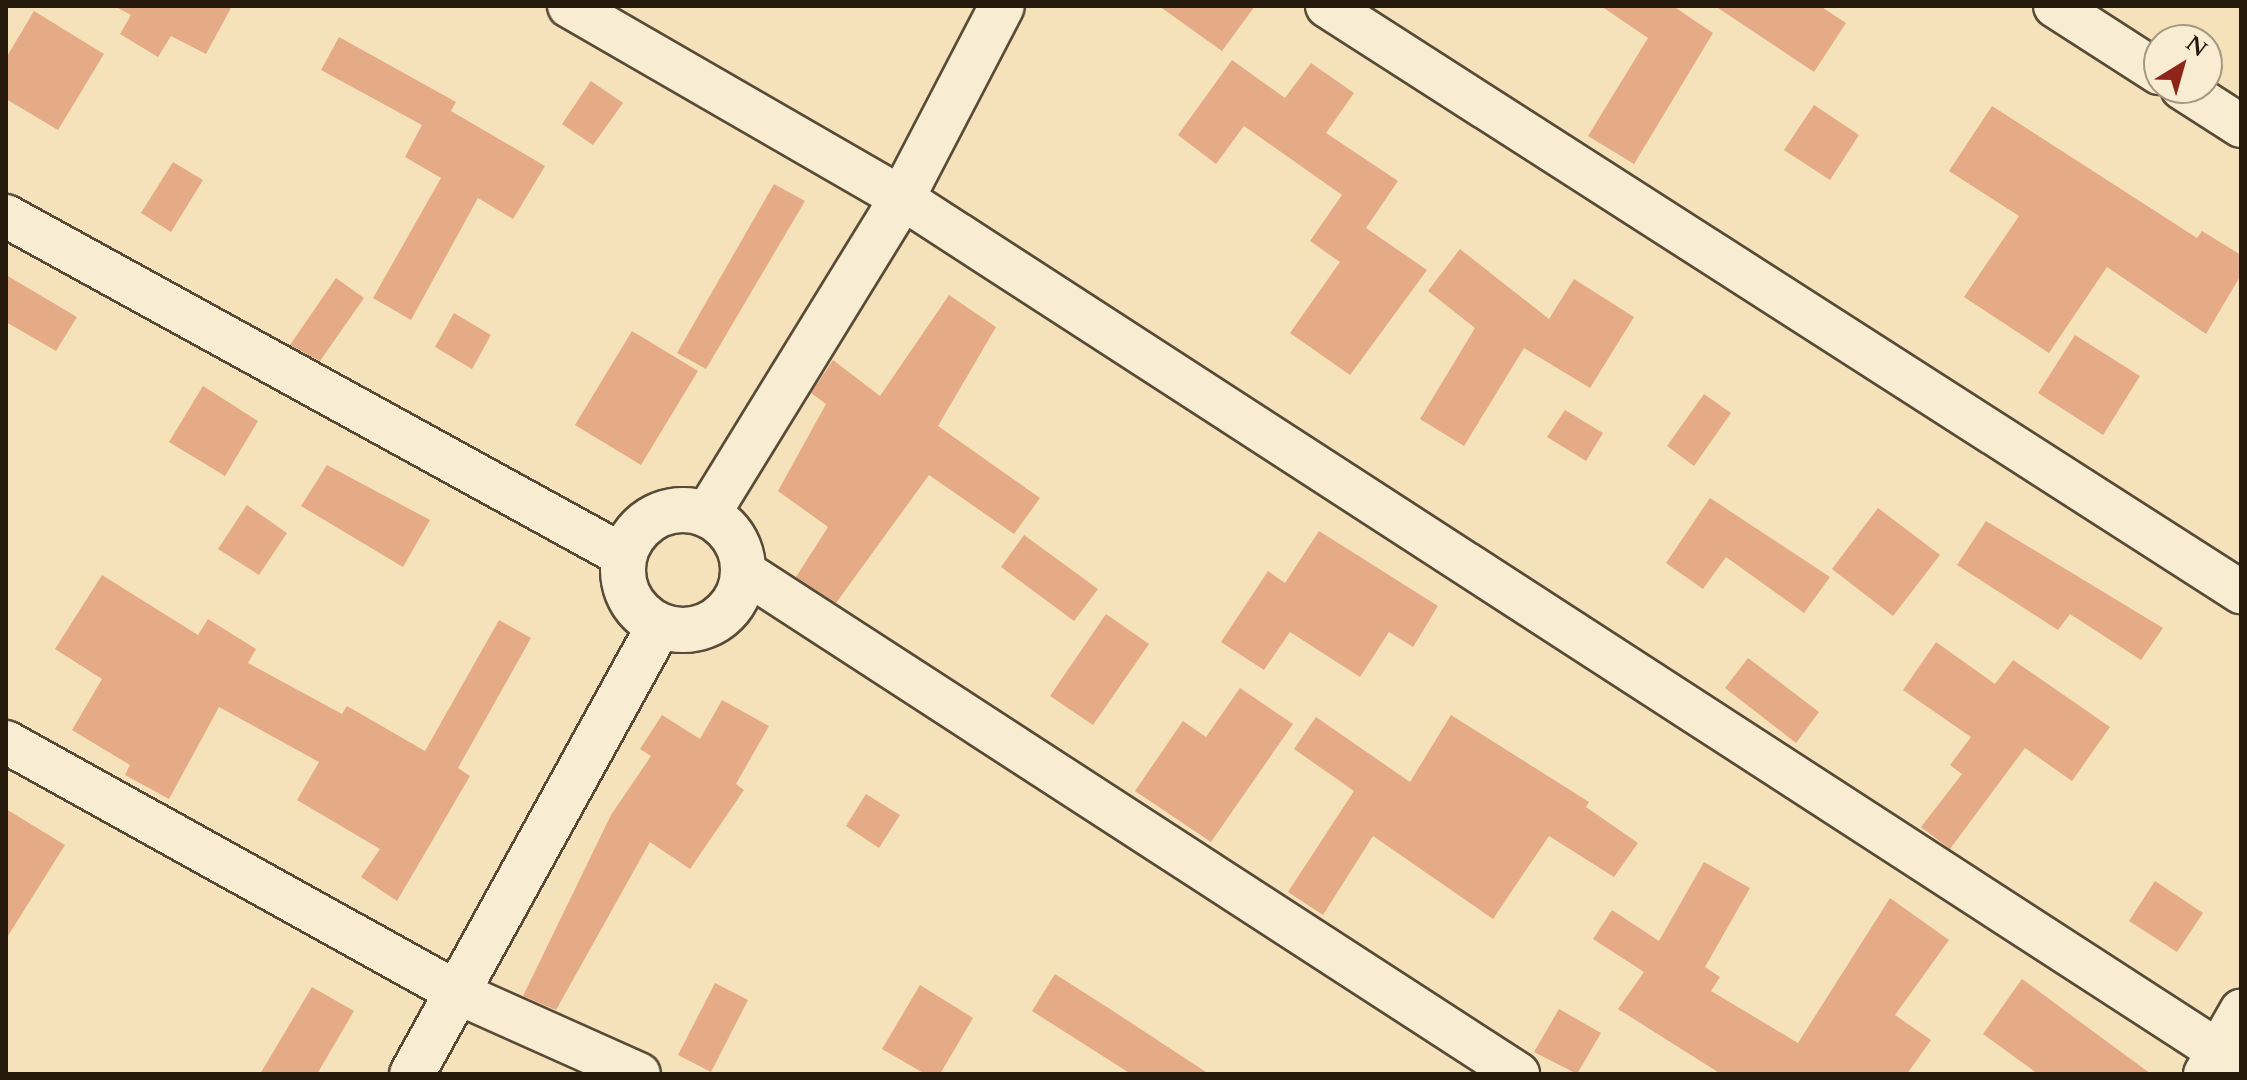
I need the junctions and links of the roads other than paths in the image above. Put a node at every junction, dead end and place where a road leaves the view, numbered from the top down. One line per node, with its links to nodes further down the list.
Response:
1 (569, 6): 8 (street)
2 (1002, 6): 8 (main road)
3 (1327, 6): 13 (street)
4 (2055, 6): 5 (street)
5 (2143, 63)
6 (2207, 104): 7 (street)
7 (2241, 126)
8 (902, 198): 10 (main road); 18 (street)
9 (6, 216): 11 (street)
10 (707, 515): 11 (main road); 12 (main road)
11 (624, 556): 14 (main road)
12 (743, 571): 14 (main road); 21 (street)
13 (2241, 592)
14 (659, 626): 16 (main road)
15 (6, 742): 16 (street)
16 (460, 994): 19 (main road); 20 (street)
17 (2241, 1011): 18 (street)
18 (2221, 1064)
19 (412, 1074)
20 (639, 1074)
21 (1518, 1074)

